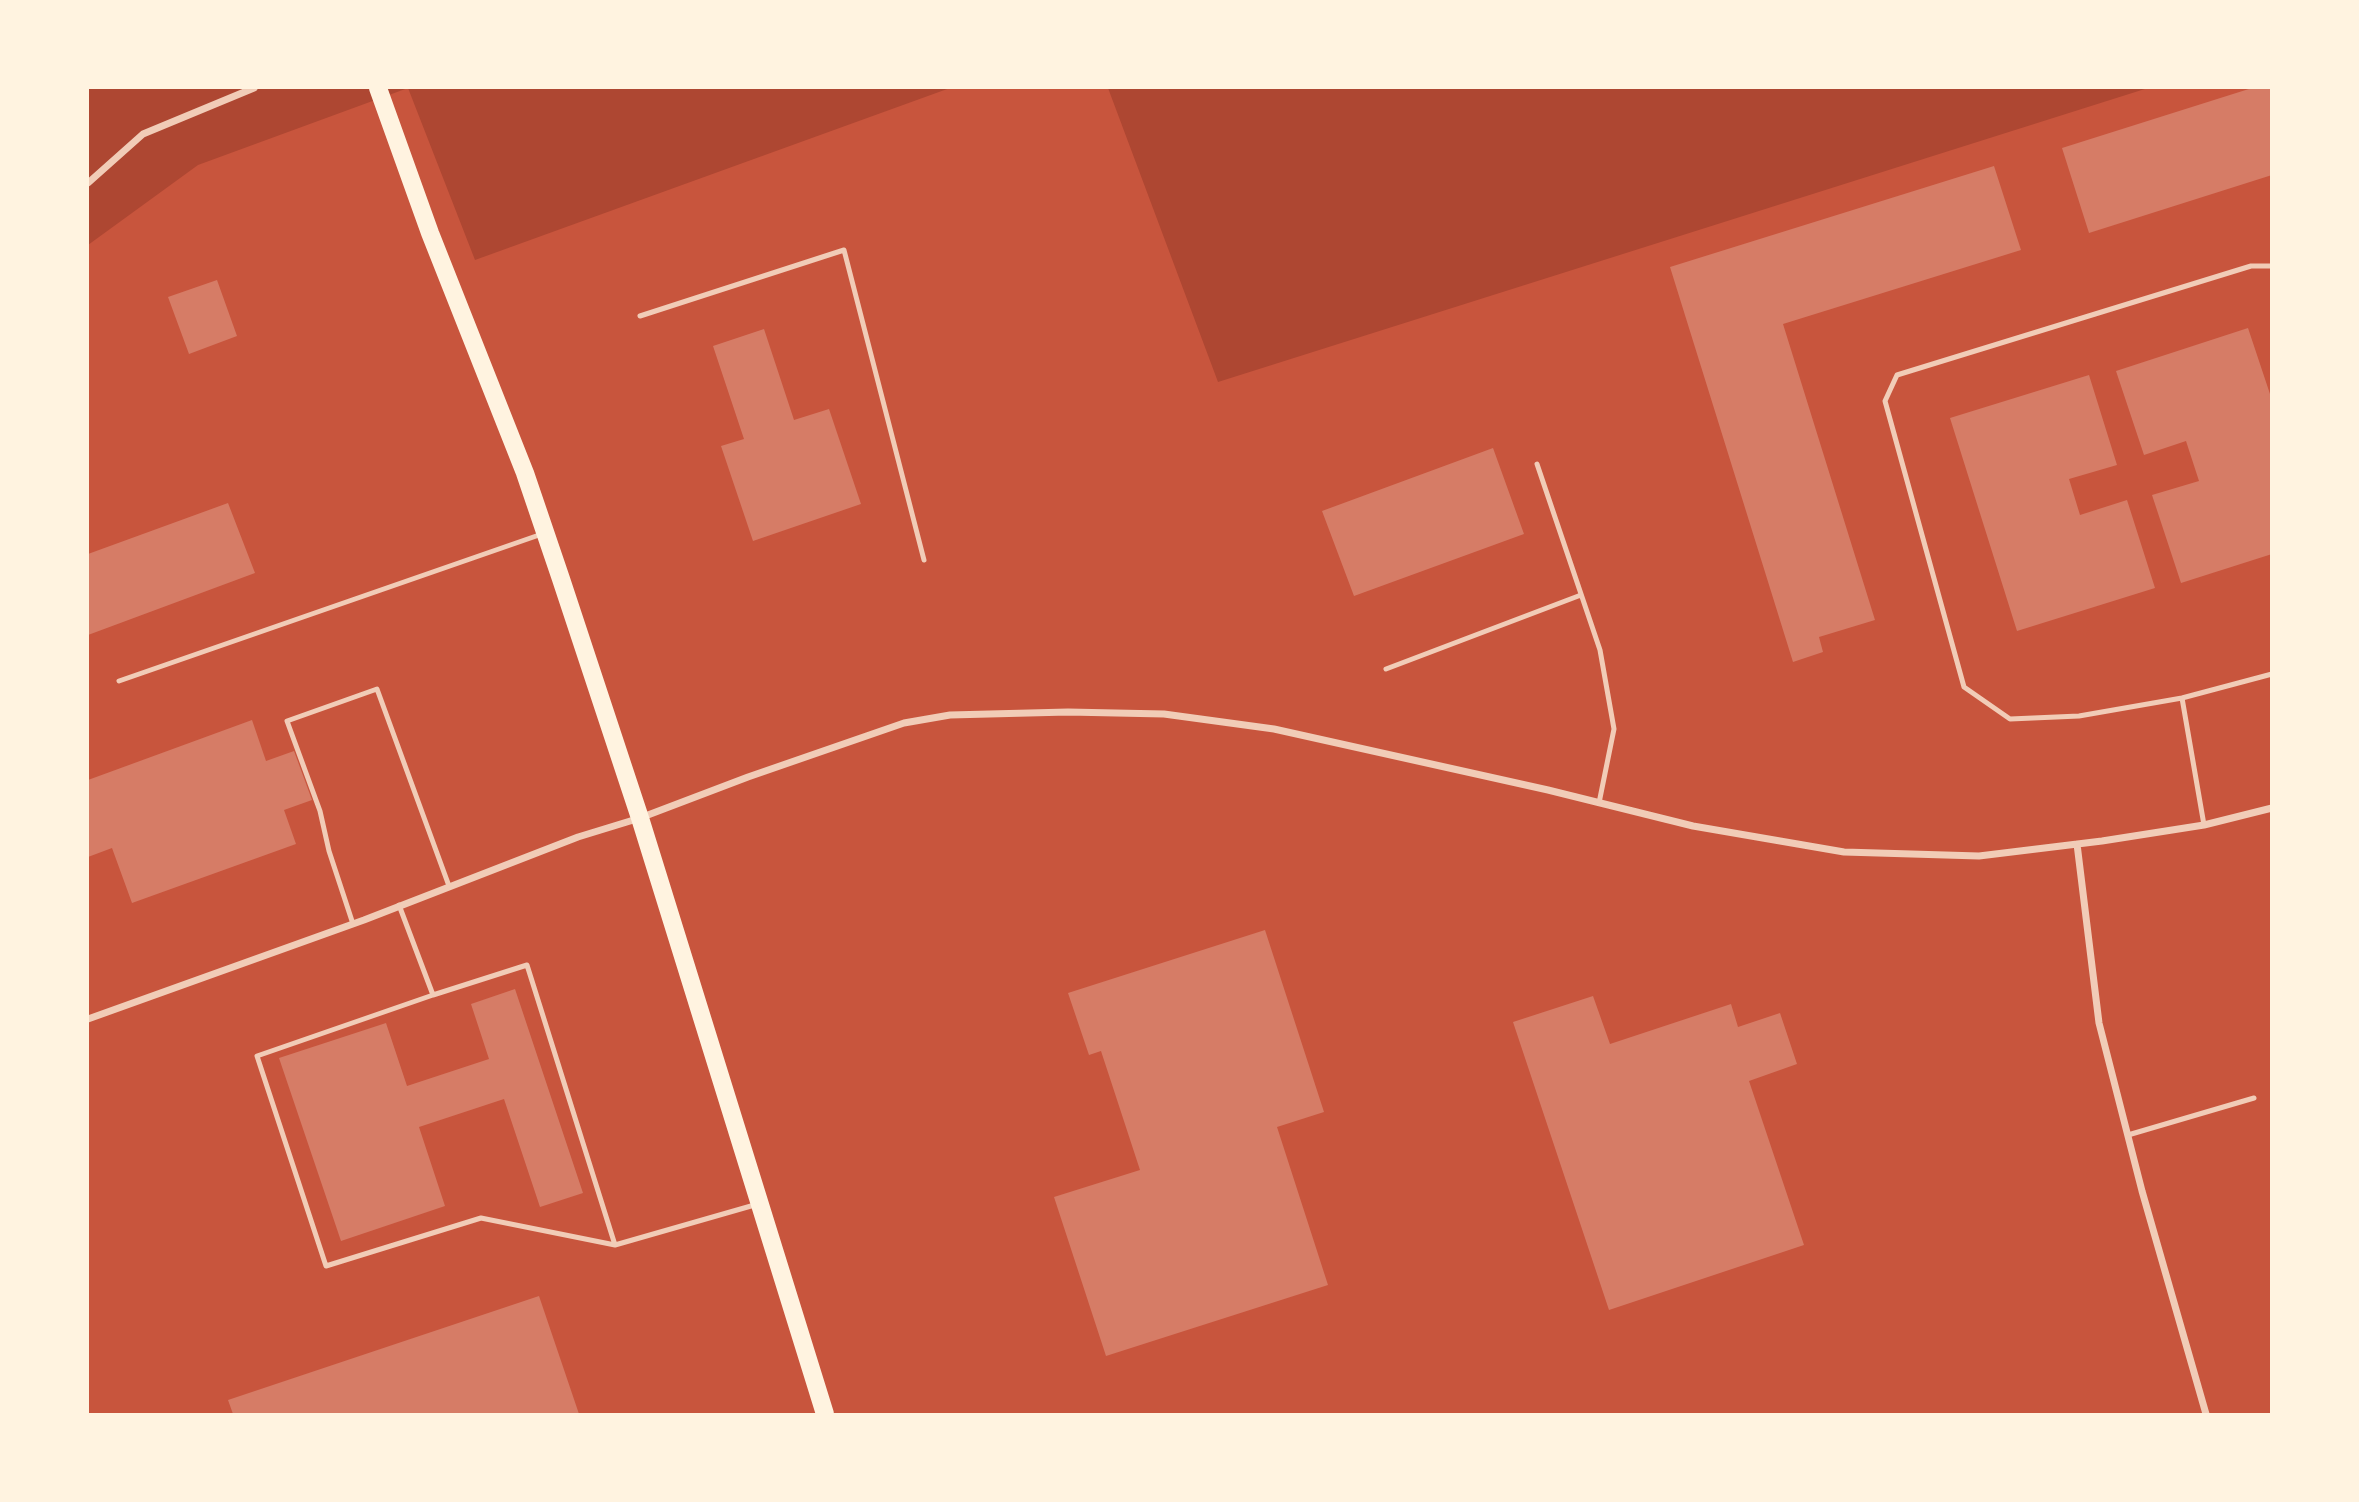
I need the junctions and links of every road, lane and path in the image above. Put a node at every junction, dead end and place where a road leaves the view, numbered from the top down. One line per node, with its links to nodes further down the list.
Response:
1 (254, 88): 3 (street)
2 (377, 88): 7 (main road)
3 (88, 183)
4 (2272, 266): 13 (lane)
5 (640, 316): 8 (lane)
6 (1537, 464): 9 (lane)
7 (545, 533): 12 (lane); 16 (main road)
8 (924, 560)
9 (1581, 595): 10 (lane); 14 (lane)
10 (1386, 669)
11 (2272, 674): 13 (lane)
12 (120, 681)
13 (2182, 698): 17 (lane)
14 (1599, 803): 16 (street); 18 (street)
15 (2272, 808): 17 (street)
16 (640, 818): 19 (street); 26 (main road)
17 (2204, 825): 18 (street)
18 (2077, 844): 25 (street)
19 (450, 886): 20 (street); 21 (lane)
20 (399, 905): 21 (street); 22 (lane)
21 (353, 924): 23 (street)
22 (433, 995): 27 (lane); 27 (lane)
23 (88, 1019)
24 (2254, 1098): 25 (lane)
25 (2128, 1135): 29 (street)
26 (761, 1203): 27 (lane); 28 (main road)
27 (615, 1245)
28 (825, 1415)
29 (2206, 1415)

